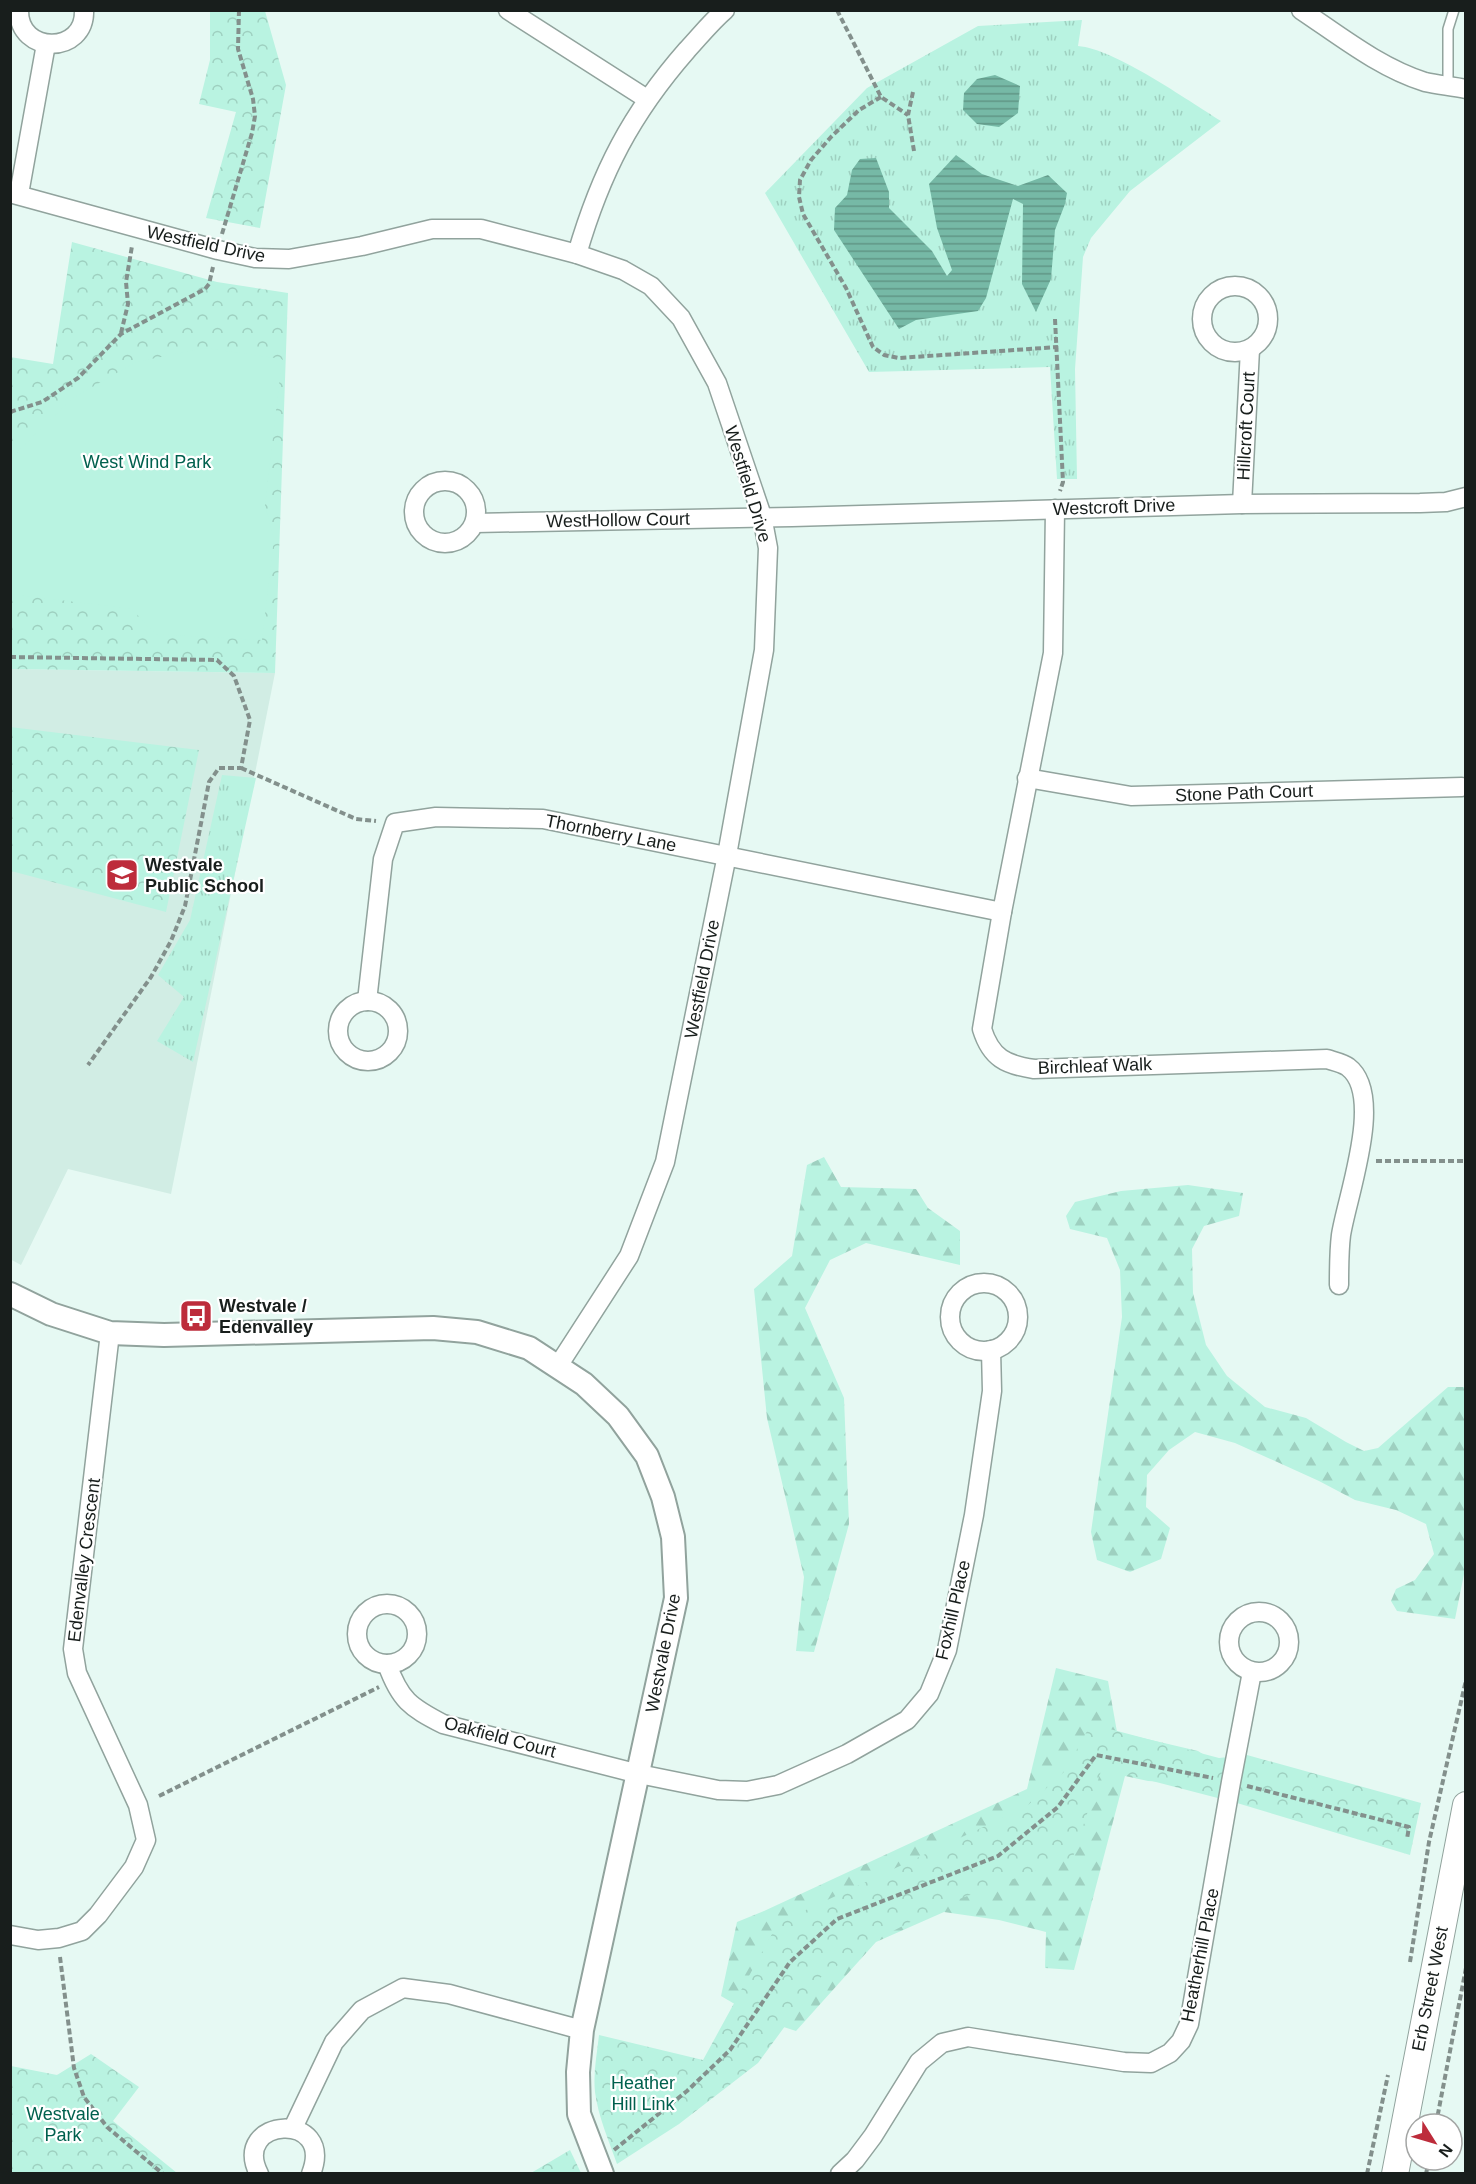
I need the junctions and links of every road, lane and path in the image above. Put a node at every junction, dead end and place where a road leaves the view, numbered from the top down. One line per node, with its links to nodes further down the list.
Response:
1 (19, 10): 9 (street)
2 (84, 10): 9 (street)
3 (239, 10): 18 (path)
4 (508, 10): 13 (street)
5 (725, 10): 13 (street)
6 (837, 10): 12 (path)
7 (1301, 10): 10 (street)
8 (1454, 10): 10 (lane)
9 (46, 44): 16 (street)
10 (1460, 85)
11 (913, 93): 14 (path)
12 (881, 97): 14 (path); 23 (path)
13 (647, 99): 19 (street)
14 (908, 115): 15 (path)
15 (914, 151)
16 (15, 194): 17 (street, Westfield Drive)
17 (136, 228): 19 (street, Westfield Drive); 22 (path)
18 (222, 234)
19 (578, 254): 29 (street, Westfield Drive)
20 (213, 267): 22 (path)
21 (1055, 319): 23 (path)
22 (121, 334): 25 (path)
23 (1058, 348): 28 (path)
24 (1250, 349): 27 (street, Hillcroft Court)
25 (10, 412)
26 (1466, 497): 27 (street, Westcroft Drive)
27 (1242, 504): 28 (street, Westcroft Drive)
28 (1055, 509): 29 (street, Westcroft Drive); 33 (street, Birchleaf Walk)
29 (762, 516): 30 (street, WestHollow Court); 36 (street, Westfield Drive)
30 (475, 523)
31 (10, 657): 32 (path)
32 (241, 768): 35 (path); 39 (path)
33 (1027, 778): 34 (street, Stone Path Court); 37 (street, Birchleaf Walk)
34 (1462, 787)
35 (395, 823): 36 (street, Thornberry Lane); 38 (street)
36 (727, 855): 37 (street, Thornberry Lane); 46 (street, Westfield Drive)
37 (1002, 912): 40 (street, Birchleaf Walk)
38 (367, 1001)
39 (88, 1065)
40 (1357, 1161): 41 (path); 42 (street, Birchleaf Walk)
41 (1466, 1161)
42 (1339, 1285)
43 (10, 1294): 44 (street, Westvale Drive)
44 (110, 1334): 46 (street, Westvale Drive); 56 (street, Edenvalley Crescent)
45 (991, 1350): 50 (street, Foxhill Place)
46 (558, 1366): 50 (street, Westvale Drive)
47 (390, 1672): 50 (street, Oakfield Court); 52 (path)
48 (1252, 1672): 51 (street, Heatherhill Place)
49 (1466, 1680): 57 (path)
50 (639, 1774): 59 (street, Westvale Drive)
51 (1231, 1782): 54 (path); 63 (path); 67 (street, Heatherhill Place)
52 (159, 1796)
53 (1466, 1805): 69 (main road, Erb Street West)
54 (1407, 1839)
55 (10, 1935): 56 (street, Edenvalley Crescent)
56 (58, 1938): 64 (path)
57 (1410, 1965)
58 (1466, 1968): 61 (path)
59 (582, 2030): 62 (street); 63 (street, Westvale Drive)
60 (1390, 2068): 68 (path)
61 (1438, 2112)
62 (293, 2128): 65 (street); 66 (street)
63 (600, 2168)
64 (163, 2174)
65 (259, 2174)
66 (311, 2174)
67 (840, 2174)
68 (1367, 2174)
69 (1395, 2174)

